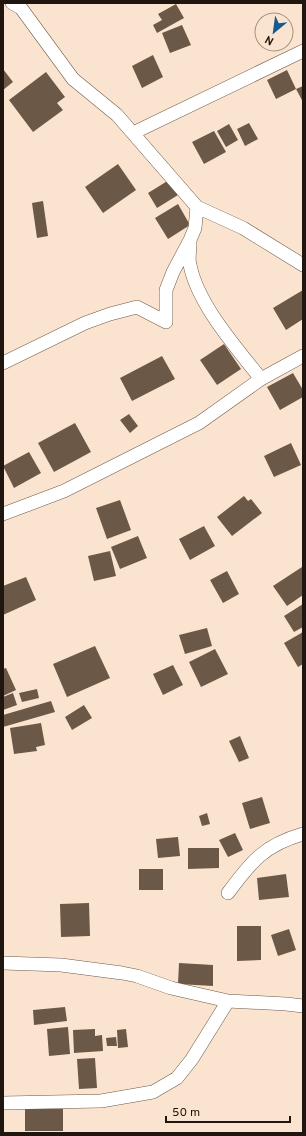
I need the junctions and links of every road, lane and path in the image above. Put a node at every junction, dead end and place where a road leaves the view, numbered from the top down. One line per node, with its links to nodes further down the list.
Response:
1 (12, 3): 3 (street)
2 (303, 51): 3 (street)
3 (132, 133): 4 (street)
4 (197, 207): 5 (street); 6 (street)
5 (190, 240): 8 (street); 9 (street)
6 (303, 265)
7 (303, 356): 9 (street)
8 (3, 364)
9 (260, 379): 10 (street)
10 (3, 514)
11 (303, 834): 12 (street)
12 (228, 893)
13 (3, 963): 14 (street)
14 (228, 1001): 15 (street); 16 (street)
15 (303, 1006)
16 (3, 1103)

